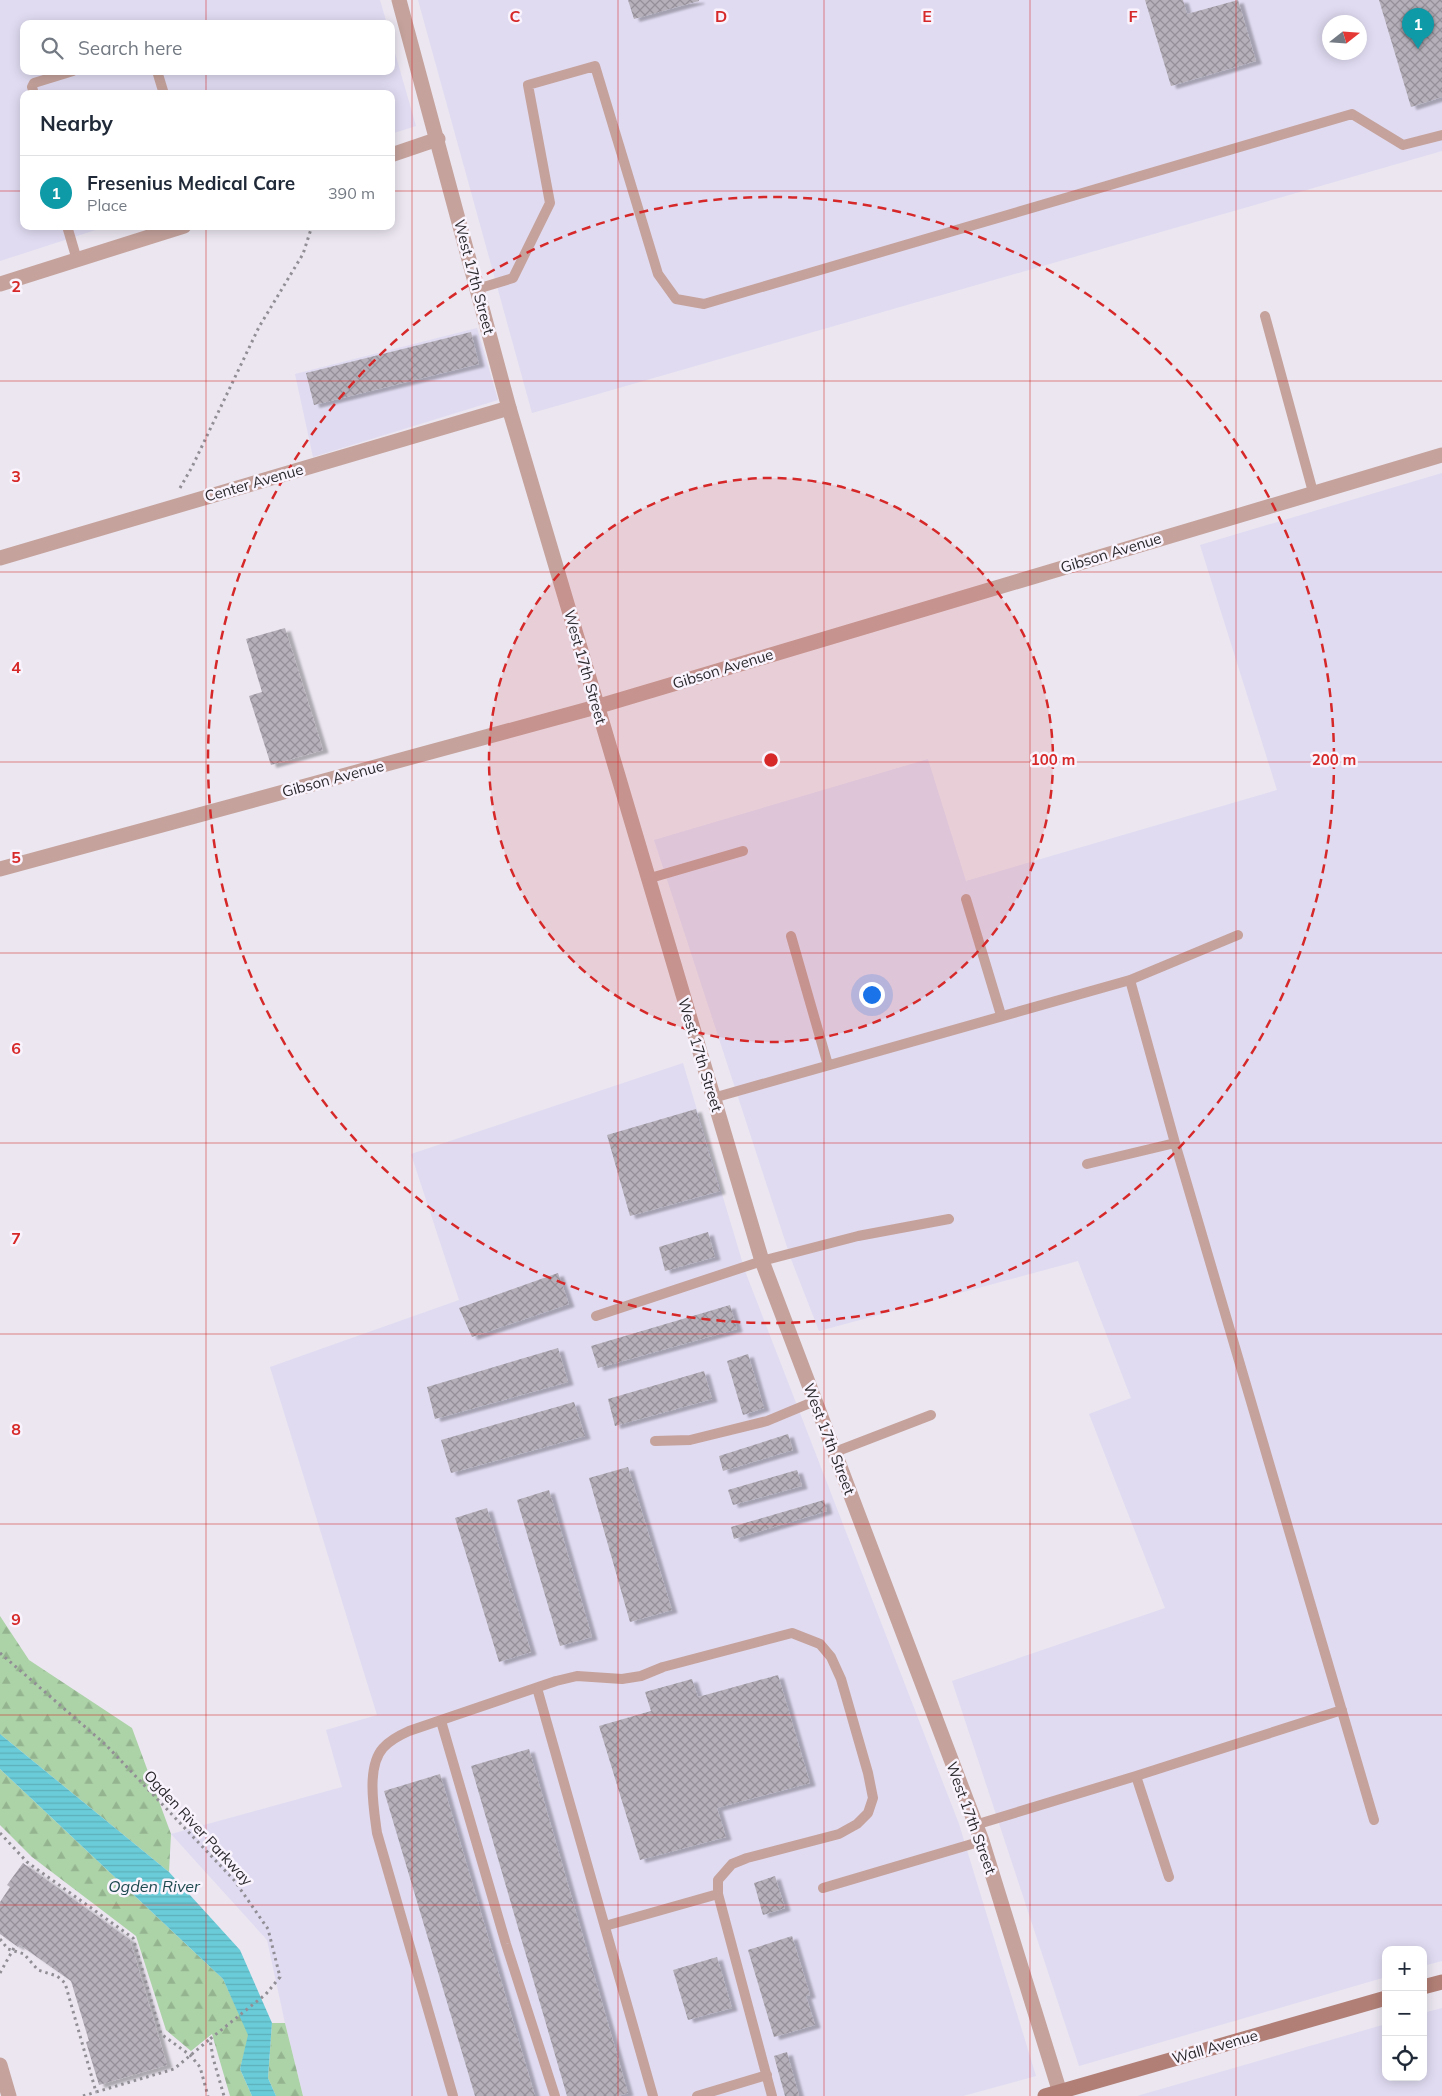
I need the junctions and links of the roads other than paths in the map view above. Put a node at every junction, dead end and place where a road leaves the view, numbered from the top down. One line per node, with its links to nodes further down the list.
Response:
1 (399, 0): 7 (street, West 17th Street)
2 (60, 75): 4 (lane)
3 (158, 75): 5 (lane)
4 (33, 90)
5 (163, 90)
6 (1442, 135): 13 (lane)
7 (438, 139): 8 (street); 13 (street, West 17th Street)
8 (395, 154)
9 (68, 230): 11 (lane)
10 (171, 230): 11 (street)
11 (77, 260): 12 (street)
12 (0, 284)
13 (477, 289): 15 (street, West 17th Street)
14 (1265, 316): 17 (lane)
15 (509, 408): 18 (street, Center Avenue); 19 (street, West 17th Street)
16 (1442, 455): 17 (street, Gibson Avenue)
17 (1313, 492): 19 (street, Gibson Avenue)
18 (0, 558)
19 (596, 708): 21 (street, Gibson Avenue); 22 (street, West 17th Street)
20 (743, 851): 22 (lane)
21 (0, 869)
22 (648, 878): 29 (street, West 17th Street)
23 (966, 899): 27 (lane)
24 (1238, 935): 26 (lane)
25 (792, 936): 28 (lane)
26 (1130, 980): 27 (lane); 30 (lane)
27 (1001, 1016): 28 (lane)
28 (828, 1065): 29 (lane)
29 (713, 1098): 33 (street, West 17th Street)
30 (1175, 1143): 31 (lane); 40 (lane)
31 (1087, 1164)
32 (948, 1219): 33 (lane)
33 (762, 1262): 34 (lane); 35 (street, West 17th Street)
34 (596, 1316)
35 (815, 1401): 37 (lane); 38 (street, West 17th Street)
36 (931, 1415): 38 (lane)
37 (655, 1441)
38 (835, 1452): 44 (street, West 17th Street)
39 (537, 1688): 41 (lane); 48 (lane); 49 (lane)
40 (1342, 1710): 42 (lane); 43 (lane)
41 (441, 1721): 57 (lane); 58 (lane)
42 (1136, 1776): 44 (lane); 46 (lane)
43 (1374, 1820)
44 (976, 1825): 45 (street, West 17th Street)
45 (982, 1841): 47 (lane); 55 (street, West 17th Street)
46 (1169, 1877)
47 (823, 1888)
48 (718, 1894): 49 (lane); 54 (lane)
49 (605, 1926): 59 (lane)
50 (1442, 1982): 51 (main road)
51 (1427, 1986)
52 (1382, 1999): 55 (main road, Wall Avenue)
53 (0, 2064): 56 (street)
54 (766, 2075): 60 (lane); 61 (lane)
55 (1055, 2095)
56 (9, 2096)
57 (453, 2096)
58 (555, 2096)
59 (653, 2096)
60 (697, 2096)
61 (772, 2096)

